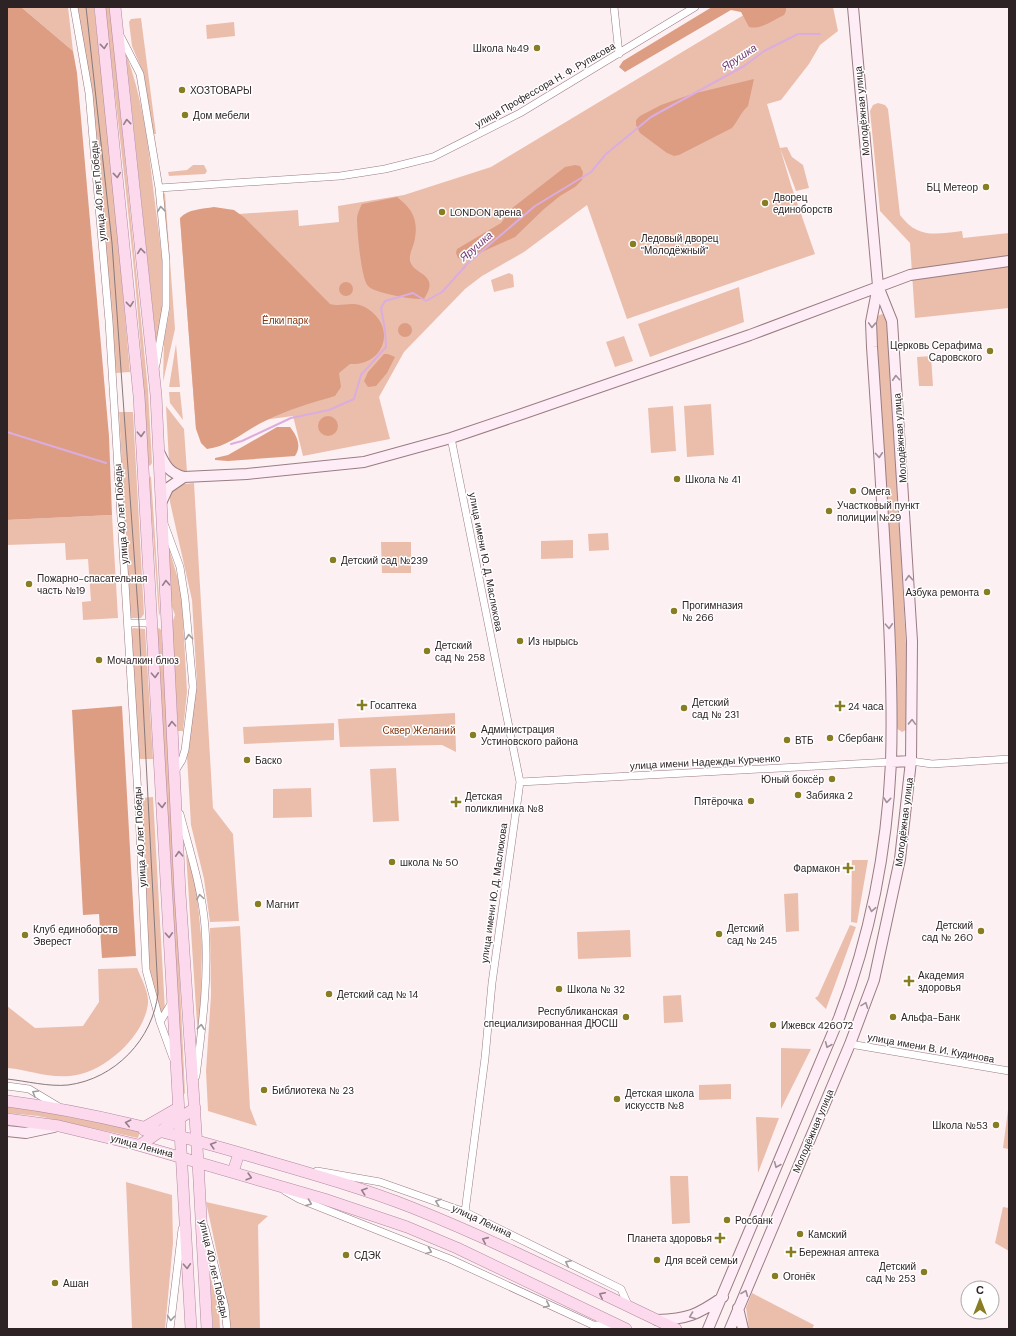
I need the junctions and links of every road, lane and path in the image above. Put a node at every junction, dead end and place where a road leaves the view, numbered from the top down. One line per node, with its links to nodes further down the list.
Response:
1 (74, 7): 21 (street, улица 40 лет Победы)
2 (100, 7): 15 (main road, улица 40 лет Победы, one-way to 15)
3 (115, 7): 7 (main road, улица 40 лет Победы)
4 (614, 7): 8 (street)
5 (695, 7): 8 (street, улица Профессора Н. Ф. Рупасова)
6 (852, 7): 11 (main road, Молодёжная улица)
7 (118, 31): 9 (street, улица 40 лет Победы); 12 (main road, улица 40 лет Победы, one-way to 7)
8 (619, 54): 9 (street, улица Профессора Н. Ф. Рупасова)
9 (158, 188): 12 (street, улица 40 лет Победы, one-way to 9)
10 (1009, 261): 11 (main road)
11 (878, 286): 13 (main road); 24 (main road, Молодёжная улица, one-way to 11); 25 (main road, Молодёжная улица, one-way to 25)
12 (155, 373): 14 (main road, улица 40 лет Победы)
13 (451, 438): 17 (main road); 27 (street, улица имени Ю. Д. Маслюкова)
14 (160, 453): 16 (main road, улица 40 лет Победы); 17 (main road)
15 (143, 472): 16 (main road); 22 (main road, улица 40 лет Победы)
16 (160, 472): 18 (main road, улица 40 лет Победы)
17 (184, 477): 18 (main road)
18 (162, 501): 19 (main road, улица 40 лет Победы)
19 (162, 517): 20 (main road, улица 40 лет Победы, one-way to 19); 26 (street, улица 40 лет Победы, one-way to 19)
20 (168, 622): 22 (main road); 26 (main road, улица 40 лет Победы, one-way to 20)
21 (128, 623): 22 (street); 30 (street, улица 40 лет Победы)
22 (152, 623): 29 (main road, улица 40 лет Победы, one-way to 29)
23 (1009, 759): 24 (street)
24 (911, 761): 25 (main road); 31 (main road, Молодёжная улица, one-way to 24)
25 (891, 762): 27 (street, улица имени Надежды Курченко); 57 (main road, Молодёжная улица, one-way to 57)
26 (175, 771): 28 (main road, улица 40 лет Победы)
27 (520, 782): 56 (street, улица имени Ю. Д. Маслюкова)
28 (176, 801): 35 (main road, улица 40 лет Победы, one-way to 28); 35 (street, улица 40 лет Победы, one-way to 28)
29 (172, 1002): 30 (street); 32 (main road, улица 40 лет Победы)
30 (160, 1022): 32 (street, улица 40 лет Победы)
31 (850, 1044): 33 (street, улица имени В. И. Кудинова); 58 (main road, Молодёжная улица, one-way to 31)
32 (176, 1066): 36 (main road, улица 40 лет Победы)
33 (1009, 1071)
34 (7, 1086): 38 (street, улица Ленина, one-way to 34)
35 (194, 1094): 36 (main road); 39 (main road, улица 40 лет Победы)
36 (178, 1095): 40 (main road, улица 40 лет Победы)
37 (7, 1101): 38 (main road, улица Ленина)
38 (61, 1108): 43 (main road, улица Ленина, one-way to 38)
39 (195, 1108): 40 (main road); 47 (main road, улица 40 лет Победы)
40 (179, 1114): 43 (main road); 45 (main road); 46 (main road, улица 40 лет Победы)
41 (7, 1119): 42 (main road, улица Ленина)
42 (59, 1126): 44 (main road); 48 (main road, улица Ленина)
43 (145, 1127): 45 (main road, улица Ленина); 48 (main road)
44 (7, 1131)
45 (162, 1131): 46 (main road, улица Ленина); 48 (main road)
46 (180, 1136): 47 (main road, улица Ленина); 50 (main road, улица 40 лет Победы)
47 (197, 1140): 49 (main road, улица Ленина, one-way to 47); 51 (main road, улица 40 лет Победы)
48 (139, 1145): 50 (main road, улица Ленина)
49 (239, 1153): 52 (main road, улица Ленина); 53 (main road)
50 (181, 1157): 51 (main road, улица Ленина); 55 (main road, улица 40 лет Победы)
51 (198, 1162): 53 (main road, улица Ленина); 54 (main road, улица 40 лет Победы)
52 (290, 1168): 56 (street, улица Ленина, one-way to 52); 59 (main road, улица Ленина, one-way to 52)
53 (233, 1172): 61 (main road, улица Ленина, one-way to 61)
54 (200, 1208): 55 (main road); 65 (main road, улица 40 лет Победы); 66 (street, улица 40 лет Победы)
55 (184, 1209): 63 (street, улица 40 лет Победы, one-way to 63); 64 (main road, улица 40 лет Победы, one-way to 64)
56 (465, 1212): 59 (street, улица Ленина, one-way to 56)
57 (723, 1297): 60 (main road, one-way to 60); 67 (main road, Молодёжная улица)
58 (738, 1308): 68 (main road, Молодёжная улица); 69 (main road)
59 (630, 1309): 60 (main road, улица Ленина)
60 (656, 1320): 62 (main road, улица Ленина)
61 (622, 1327)
62 (670, 1328)
63 (170, 1329)
64 (191, 1329)
65 (207, 1329)
66 (227, 1329)
67 (708, 1329)
68 (730, 1329)
69 (743, 1329)

